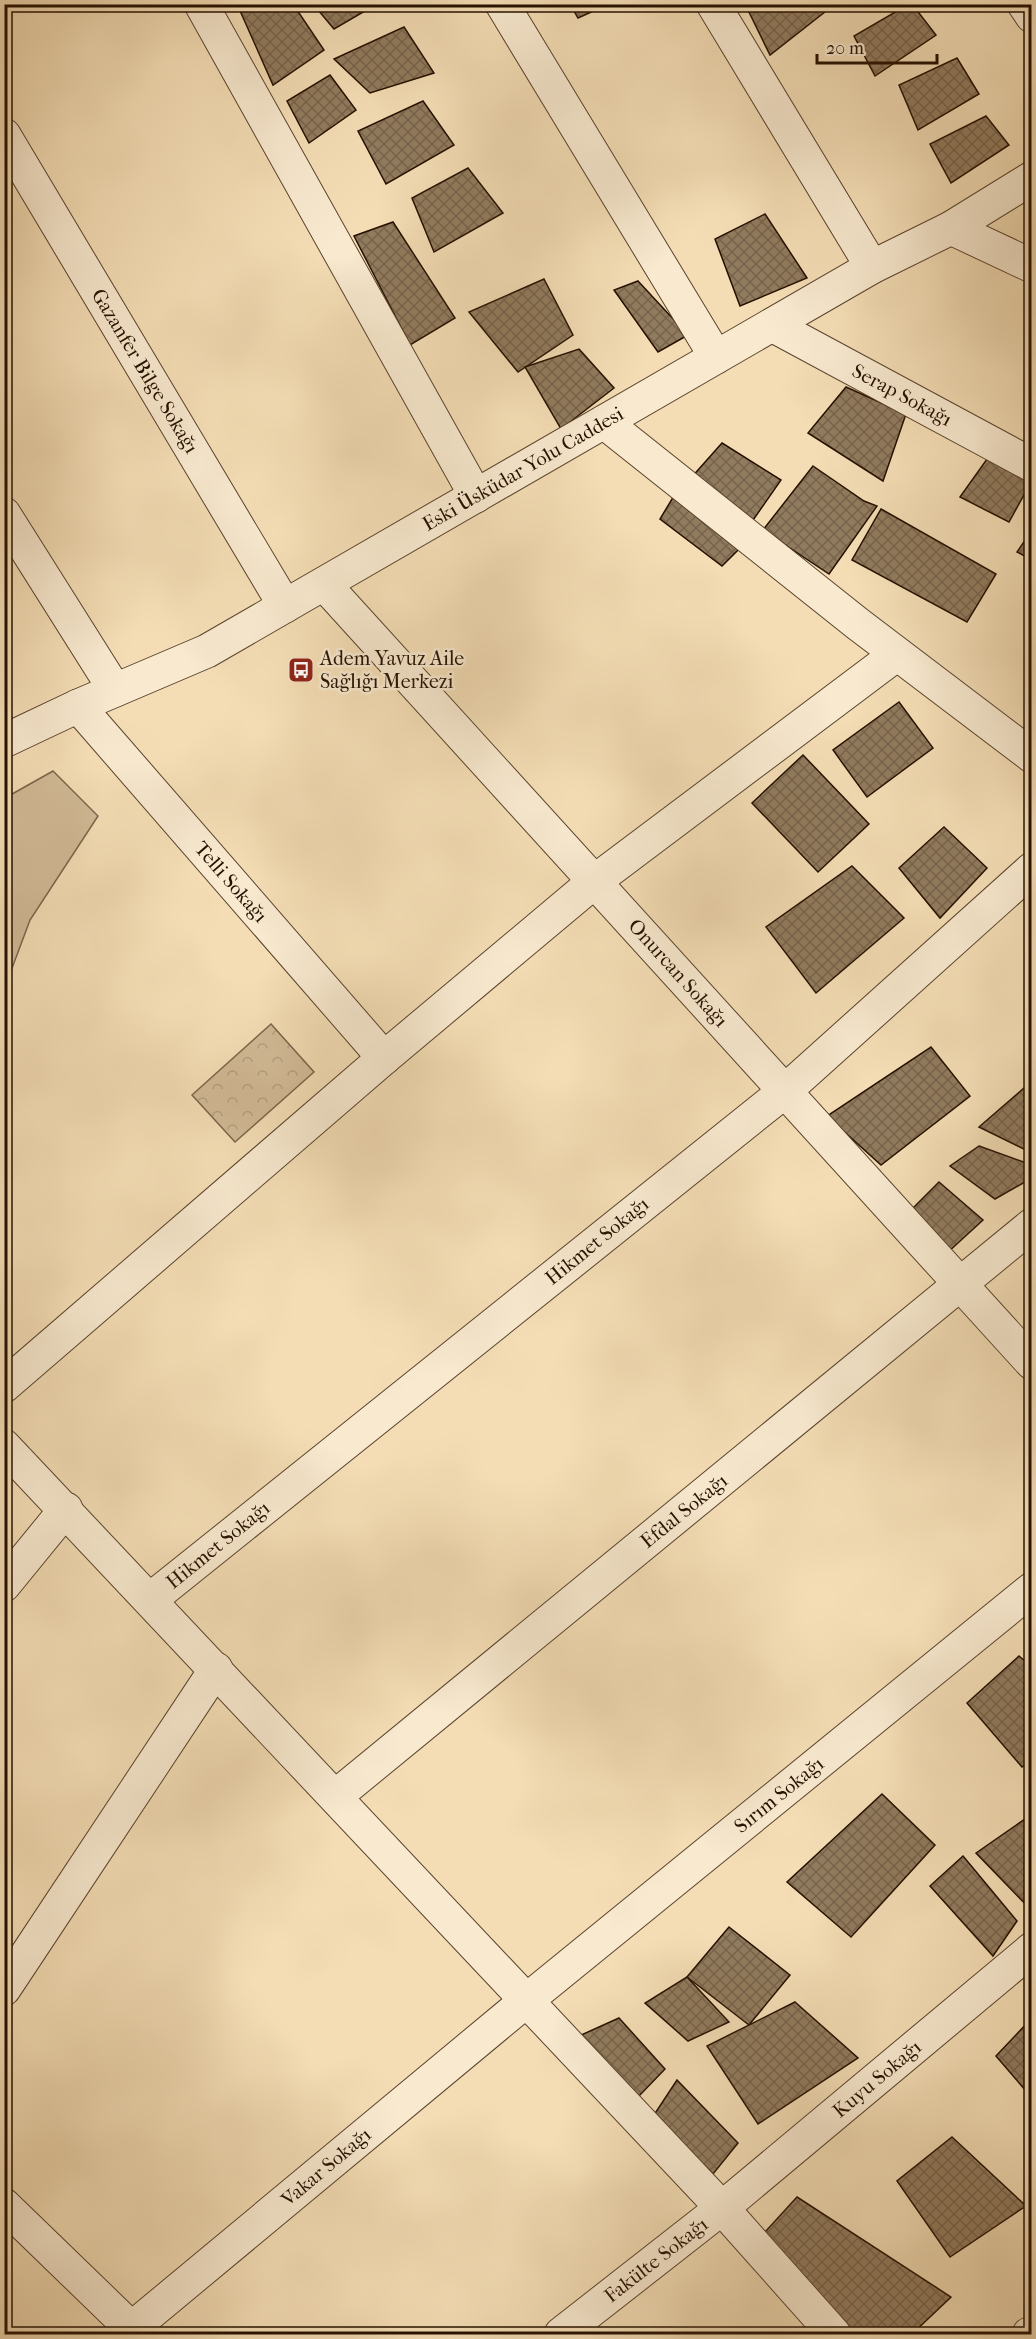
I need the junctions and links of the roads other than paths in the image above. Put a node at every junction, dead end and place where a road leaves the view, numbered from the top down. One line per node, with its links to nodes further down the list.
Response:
1 (201, 4): 15 (street)
2 (502, 4): 12 (street)
3 (713, 4): 10 (street)
4 (1024, 4): 5 (street)
5 (1032, 16)
6 (4, 135): 18 (street, Gazanfer Bilge Sokağı)
7 (1032, 178): 8 (street, Eski Üsküdar Yolu Caddesi)
8 (951, 228): 9 (street); 10 (street, Eski Üsküdar Yolu Caddesi)
9 (1032, 266)
10 (872, 267): 11 (street, Eski Üsküdar Yolu Caddesi)
11 (772, 325): 12 (street, Eski Üsküdar Yolu Caddesi); 14 (street, Serap Sokağı)
12 (716, 357): 13 (street, Eski Üsküdar Yolu Caddesi)
13 (604, 422): 15 (street, Eski Üsküdar Yolu Caddesi); 19 (street)
14 (1032, 465)
15 (476, 496): 17 (street, Eski Üsküdar Yolu Caddesi)
16 (4, 514): 20 (street)
17 (324, 584): 18 (street, Eski Üsküdar Yolu Caddesi); 25 (street, Onurcan Sokağı)
18 (285, 606): 20 (street, Eski Üsküdar Yolu Caddesi)
19 (897, 654): 23 (street); 25 (street)
20 (115, 690): 21 (street, Eski Üsküdar Yolu Caddesi)
21 (78, 706): 22 (street, Eski Üsküdar Yolu Caddesi); 26 (street, Telli Sokağı)
22 (4, 741)
23 (1032, 756)
24 (1032, 869): 27 (street, Hikmet Sokağı)
25 (595, 881): 26 (street); 27 (street, Onurcan Sokağı)
26 (384, 1058): 31 (street)
27 (785, 1091): 29 (street, Onurcan Sokağı); 36 (street, Hikmet Sokağı)
28 (1032, 1225): 29 (street, Efdal Sokağı)
29 (961, 1285): 30 (street, Onurcan Sokağı); 38 (street, Efdal Sokağı)
30 (1032, 1363)
31 (4, 1386)
32 (4, 1446): 33 (street)
33 (66, 1509): 34 (street); 36 (street)
34 (4, 1586)
35 (1032, 1590): 41 (street, Sırım Sokağı)
36 (150, 1599): 37 (street)
37 (216, 1669): 38 (street); 40 (street)
38 (336, 1796): 41 (street)
39 (1032, 1949): 43 (street, Kuyu Sokağı)
40 (4, 1989)
41 (527, 2000): 43 (street); 44 (street, Vakar Sokağı)
42 (4, 2205): 44 (street)
43 (722, 2208): 45 (street, Fakülte Sokağı); 46 (street)
44 (128, 2332)
45 (561, 2334)
46 (834, 2334)

